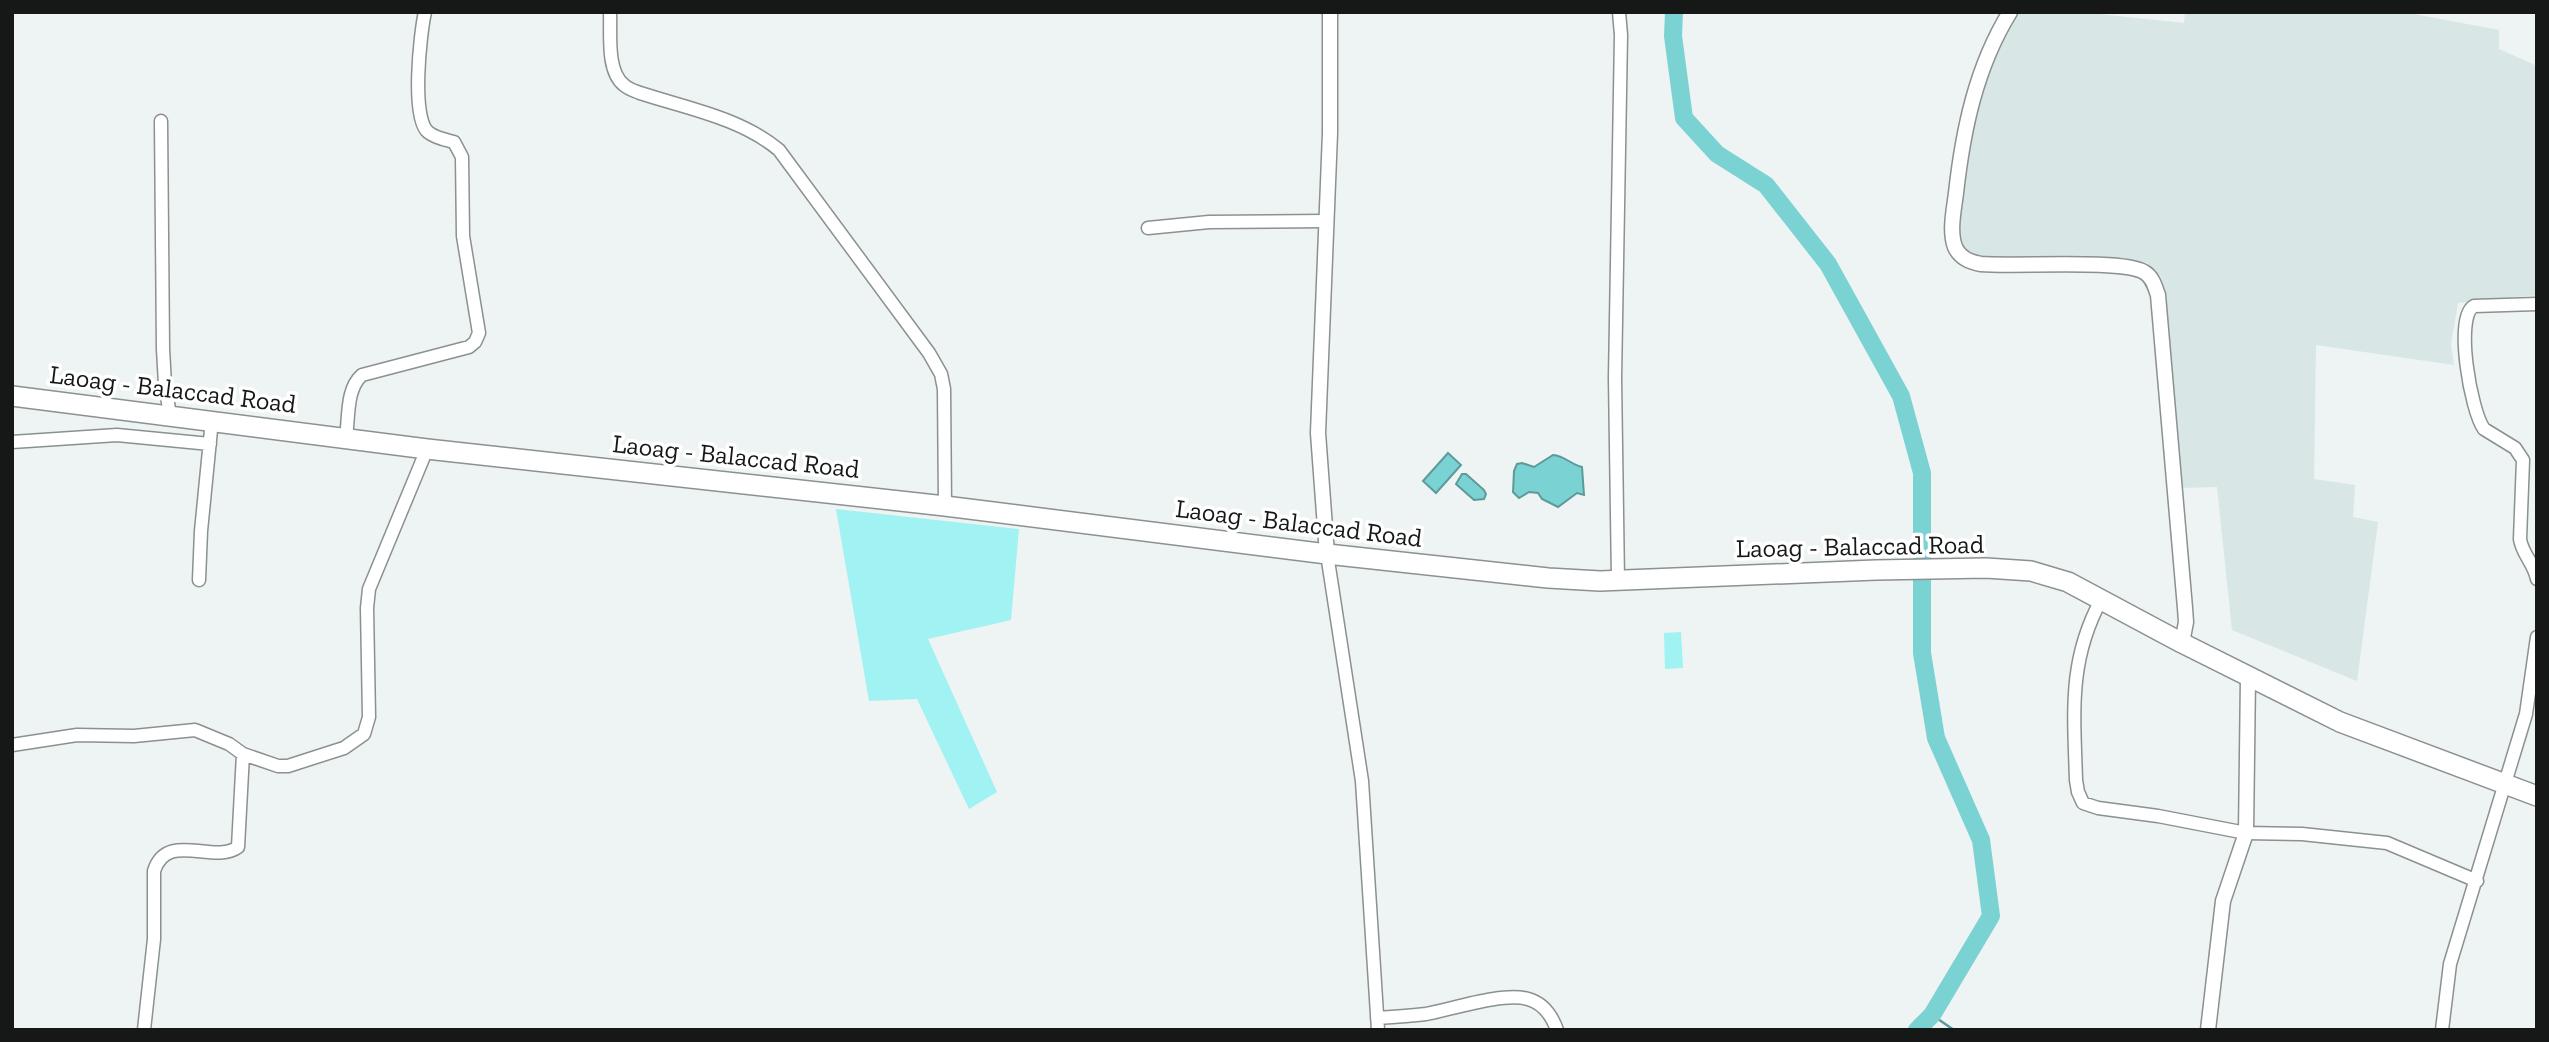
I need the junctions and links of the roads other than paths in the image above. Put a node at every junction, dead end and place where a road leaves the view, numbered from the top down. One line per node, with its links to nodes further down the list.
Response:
1 (425, 12): 13 (street)
2 (610, 12): 17 (street)
3 (1330, 12): 7 (street)
4 (1619, 12): 21 (street)
5 (2010, 12): 24 (street)
6 (161, 121): 11 (street)
7 (1326, 221): 8 (street); 18 (street)
8 (1149, 228)
9 (2537, 304): 19 (street)
10 (12, 396): 11 (main road, Laoag - Balaccad Road)
11 (170, 415): 12 (main road, Laoag - Balaccad Road)
12 (212, 420): 13 (main road, Laoag - Balaccad Road); 15 (street)
13 (346, 436): 16 (main road, Laoag - Balaccad Road)
14 (12, 442): 15 (street)
15 (210, 444): 20 (street)
16 (427, 449): 17 (main road, Laoag - Balaccad Road); 27 (street)
17 (945, 506): 18 (main road, Laoag - Balaccad Road)
18 (1327, 554): 21 (main road, Laoag - Balaccad Road); 32 (street)
19 (2537, 579)
20 (200, 580)
21 (1618, 581): 22 (main road, Laoag - Balaccad Road)
22 (2101, 600): 24 (main road, Laoag - Balaccad Road); 30 (street)
23 (2537, 637): 28 (street)
24 (2182, 643): 25 (main road, Laoag - Balaccad Road)
25 (2248, 677): 28 (main road, Laoag - Balaccad Road); 30 (street)
26 (12, 745): 27 (street)
27 (243, 754): 33 (street)
28 (2505, 784): 29 (main road, Laoag - Balaccad Road); 31 (street)
29 (2537, 796)
30 (2246, 833): 31 (street); 35 (street)
31 (2477, 881): 36 (street)
32 (1377, 1024): 34 (street)
33 (144, 1030)
34 (1556, 1030)
35 (2208, 1030)
36 (2442, 1030)

